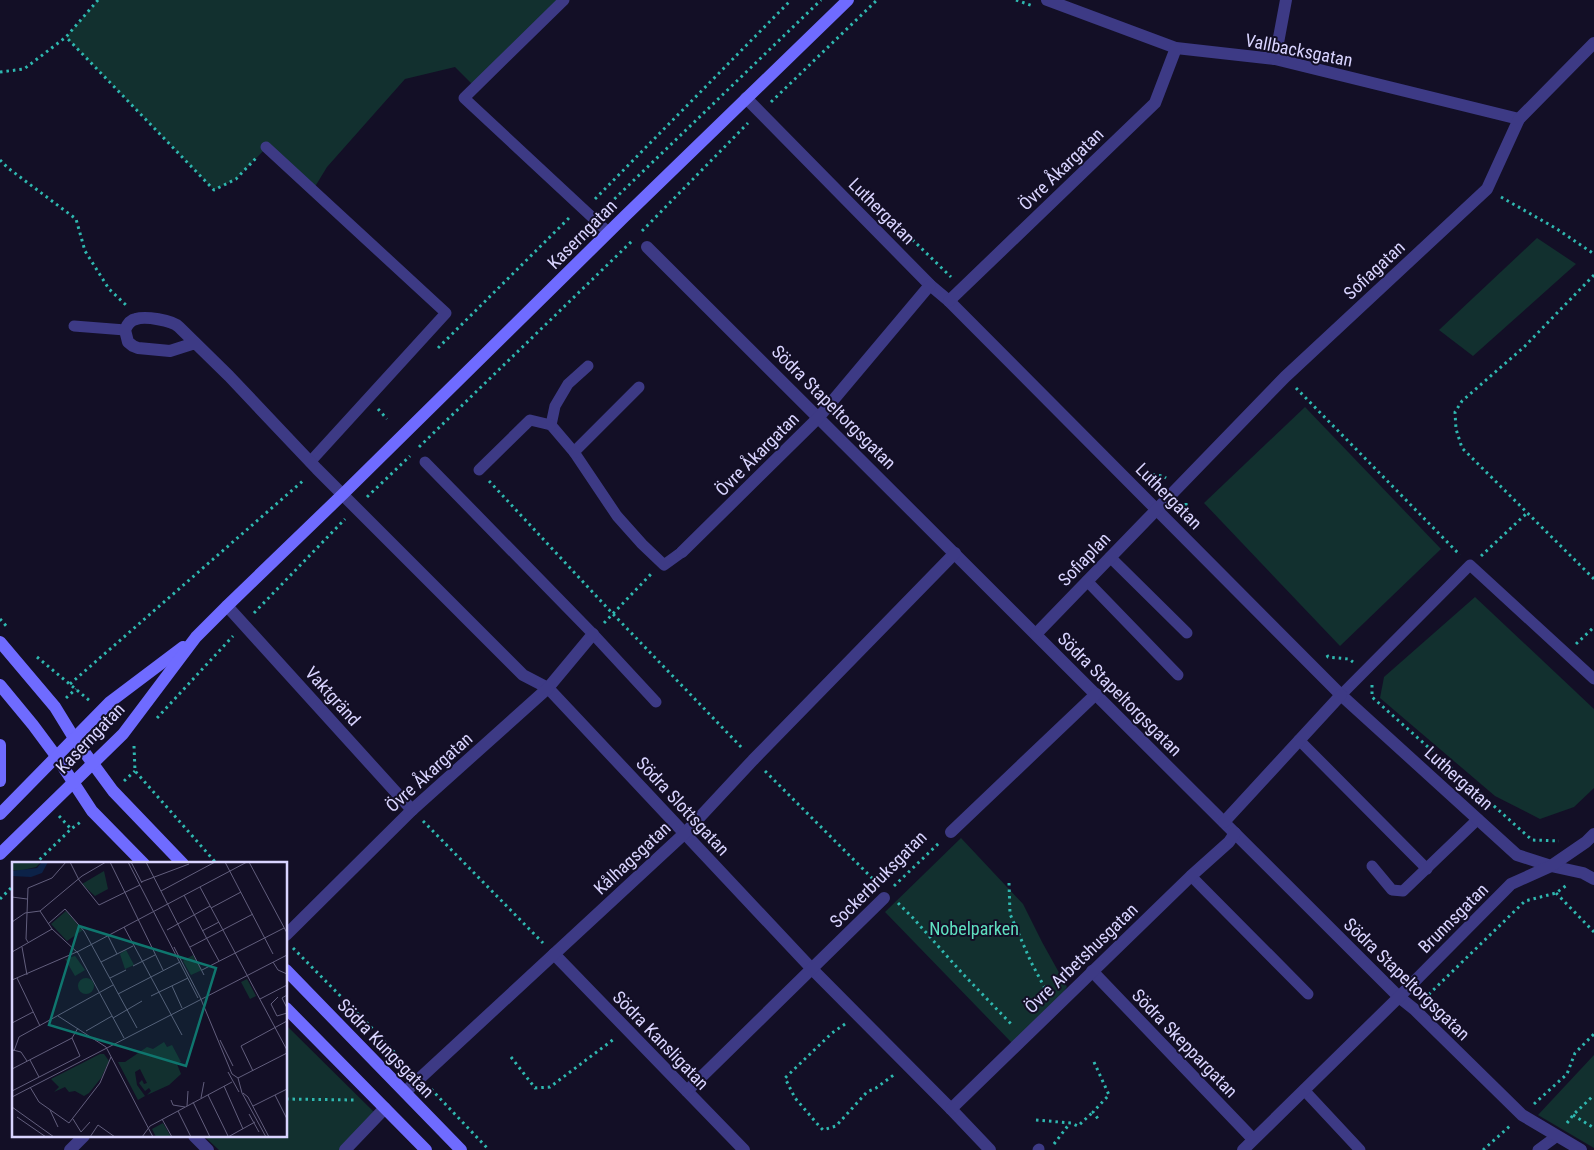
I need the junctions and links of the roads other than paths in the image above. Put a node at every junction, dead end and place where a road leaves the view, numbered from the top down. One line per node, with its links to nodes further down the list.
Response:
1 (564, 0): 11 (lane)
2 (848, 0): 8 (main road, Kaserngatan)
3 (1047, 0): 6 (street, Vallbacksgatan)
4 (1286, 0): 7 (street)
5 (1594, 43): 9 (street, Sofiagatan)
6 (1176, 48): 7 (street, Vallbacksgatan); 14 (street, Övre Åkargatan)
7 (1275, 59): 9 (street, Vallbacksgatan)
8 (746, 98): 11 (main road, Kaserngatan); 13 (street, Luthergatan)
9 (1519, 119): 27 (street, Sofiagatan)
10 (266, 148): 23 (lane)
11 (608, 232): 26 (main road, Kaserngatan)
12 (647, 247): 20 (street, Södra Stapeltorgsgatan)
13 (930, 285): 14 (street, Luthergatan); 20 (street, Övre Åkargatan)
14 (949, 301): 27 (street, Luthergatan)
15 (74, 326): 16 (lane)
16 (125, 330): 17 (street); 17 (street)
17 (195, 343): 23 (street)
18 (588, 366): 21 (lane)
19 (639, 386): 22 (lane)
20 (819, 417): 28 (street, Övre Åkargatan); 29 (street, Södra Stapeltorgsgatan)
21 (551, 425): 22 (lane); 25 (lane)
22 (574, 452): 28 (lane)
23 (310, 462): 26 (street)
24 (425, 462): 34 (lane)
25 (479, 470)
26 (343, 494): 32 (main road, Kaserngatan); 41 (street, Södra Slottsgatan)
27 (1156, 508): 30 (street, Sofiaplan); 43 (street, Luthergatan)
28 (682, 552)
29 (955, 553): 35 (street, Södra Stapeltorgsgatan); 57 (street, Kålhagsgatan)
30 (1110, 557): 31 (street, Sofiaplan); 33 (lane)
31 (1087, 581): 35 (street, Sofiaplan); 38 (lane)
32 (227, 606): 36 (main road, Kaserngatan); 52 (street, Vaktgränd)
33 (1187, 633)
34 (594, 634): 41 (street, Övre Åkargatan); 44 (lane)
35 (1036, 634): 42 (street, Södra Stapeltorgsgatan)
36 (196, 638): 45 (main road, Kaserngatan); 49 (main road, Kaserngatan)
37 (0, 642): 45 (main road)
38 (1178, 675)
39 (1594, 679): 43 (lane)
40 (0, 685): 48 (main road)
41 (548, 688): 52 (street, Övre Åkargatan); 57 (street, Södra Slottsgatan)
42 (1096, 694): 55 (street, Södra Stapeltorgsgatan); 56 (street, Sockerbruksgatan)
43 (1341, 695): 46 (street); 54 (street, Luthergatan)
44 (656, 702)
45 (74, 738): 48 (main road, Kaserngatan); 49 (main road)
46 (1300, 740): 55 (street); 65 (lane)
47 (0, 745): 50 (main road)
48 (56, 756): 51 (main road); 53 (main road, Kaserngatan)
49 (92, 763): 51 (main road, Kaserngatan); 62 (main road)
50 (0, 781)
51 (73, 782): 60 (main road, Kaserngatan); 61 (main road)
52 (412, 810): 69 (street, Övre Åkargatan)
53 (0, 814)
54 (1478, 819): 64 (street, Luthergatan); 65 (lane)
55 (1224, 822): 58 (street, Södra Stapeltorgsgatan)
56 (951, 832)
57 (685, 833): 70 (street, Kålhagsgatan); 71 (street, Södra Slottsgatan)
58 (1235, 833): 66 (street, Övre Arbetshusgatan); 75 (street, Södra Stapeltorgsgatan)
59 (1594, 834): 64 (street, Brunnsgatan)
60 (0, 854)
61 (142, 862)
62 (181, 862)
63 (1372, 866): 65 (lane)
64 (1551, 866): 67 (street, Luthergatan); 75 (street, Brunnsgatan)
65 (1426, 869)
66 (1191, 876): 72 (street, Övre Arbetshusgatan); 74 (lane)
67 (1594, 879)
68 (884, 898): 71 (street, Sockerbruksgatan)
69 (288, 934)
70 (554, 954): 78 (street, Södra Kansligatan); 79 (street, Kålhagsgatan)
71 (812, 969): 78 (street, Sockerbruksgatan); 81 (street, Södra Slottsgatan)
72 (1092, 971): 81 (street, Övre Arbetshusgatan); 85 (street, Södra Skeppargatan)
73 (288, 972): 79 (main road, Södra Kungsgatan)
74 (1308, 994)
75 (1399, 997): 77 (street, Brunnsgatan); 82 (street, Södra Stapeltorgsgatan)
76 (288, 1010): 80 (main road)
77 (1304, 1090): 85 (street, Brunnsgatan); 94 (lane)
78 (687, 1091): 91 (street, Södra Kansligatan)
79 (405, 1092): 90 (main road, Södra Kungsgatan)
80 (385, 1108): 88 (street); 89 (main road)
81 (951, 1109): 92 (street, Södra Slottsgatan)
82 (1557, 1136): 95 (lane); 96 (street, Södra Stapeltorgsgatan)
83 (82, 1138): 86 (street)
84 (196, 1138): 87 (street)
85 (1253, 1139): 93 (street, Brunnsgatan)
86 (70, 1150)
87 (208, 1150)
88 (345, 1150)
89 (426, 1150)
90 (461, 1150)
91 (744, 1150)
92 (990, 1150)
93 (1243, 1150)
94 (1360, 1150)
95 (1538, 1150)
96 (1580, 1150)

